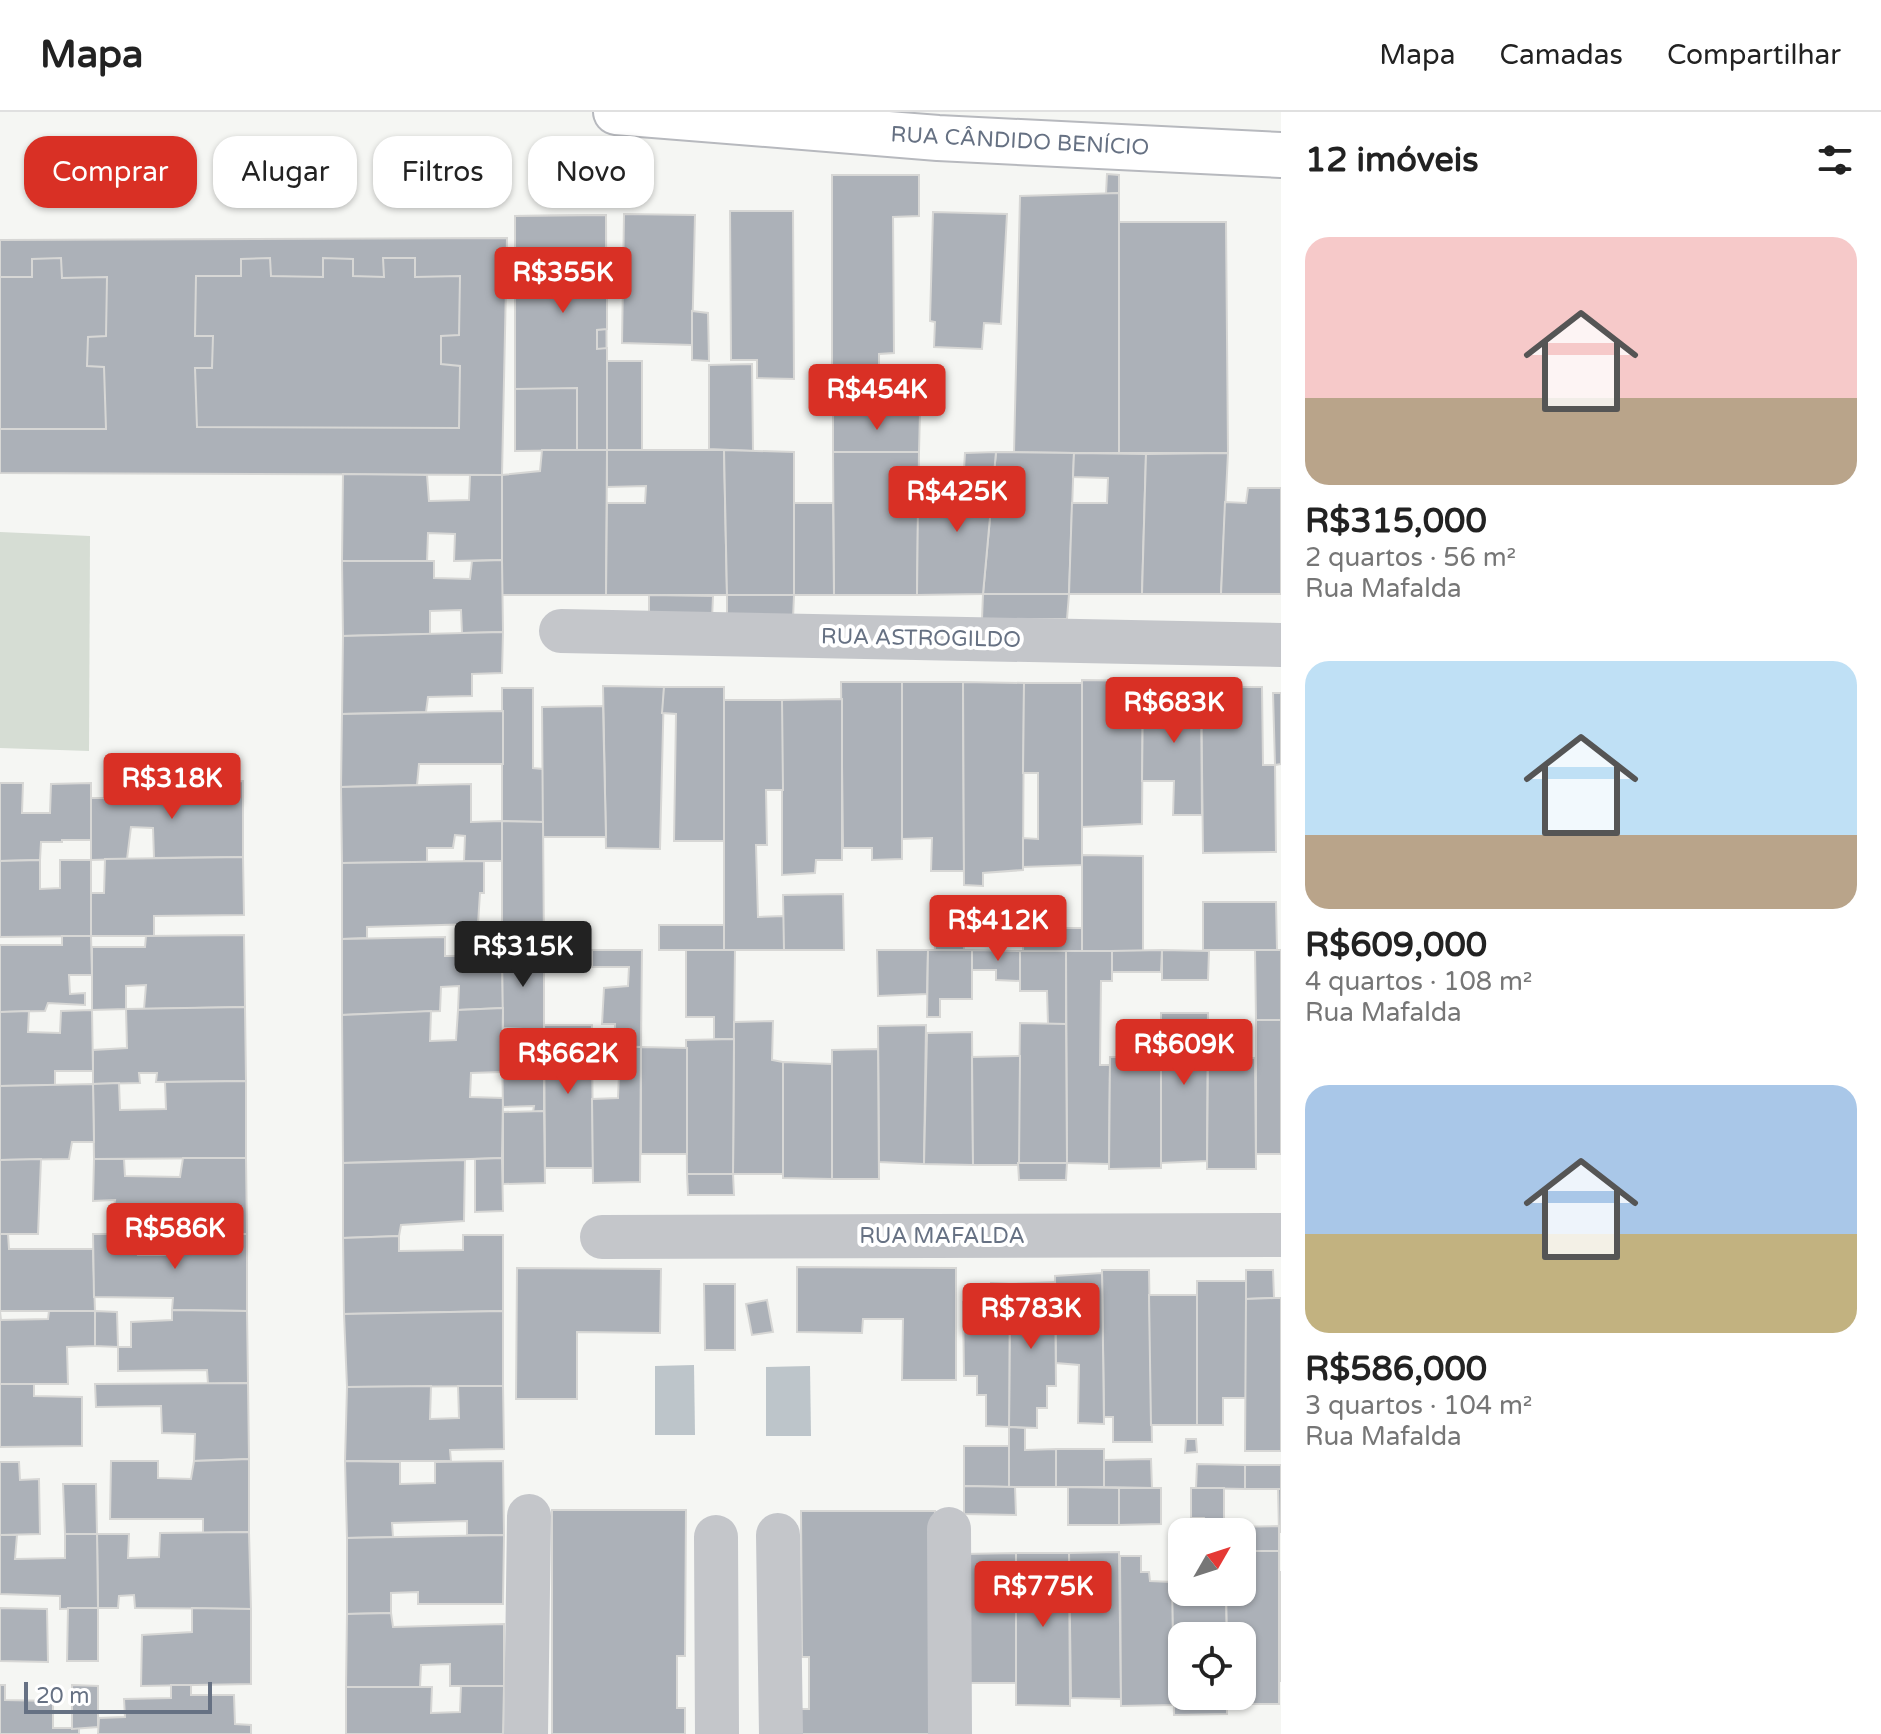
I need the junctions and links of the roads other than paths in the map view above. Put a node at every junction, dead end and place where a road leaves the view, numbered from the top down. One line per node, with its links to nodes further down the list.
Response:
1 (616, 112): 2 (main road, RUA CÂNDIDO BENÍCIO)
2 (1281, 155)
3 (561, 631): 4 (street, RUA ASTROGILDO)
4 (1281, 645)
5 (1281, 1235): 6 (street, RUA MAFALDA)
6 (602, 1237)
7 (529, 1516): 11 (street)
8 (949, 1529): 14 (street)
9 (778, 1535): 13 (street)
10 (716, 1537): 12 (street)
11 (526, 1734)
12 (717, 1734)
13 (781, 1734)
14 (950, 1734)

